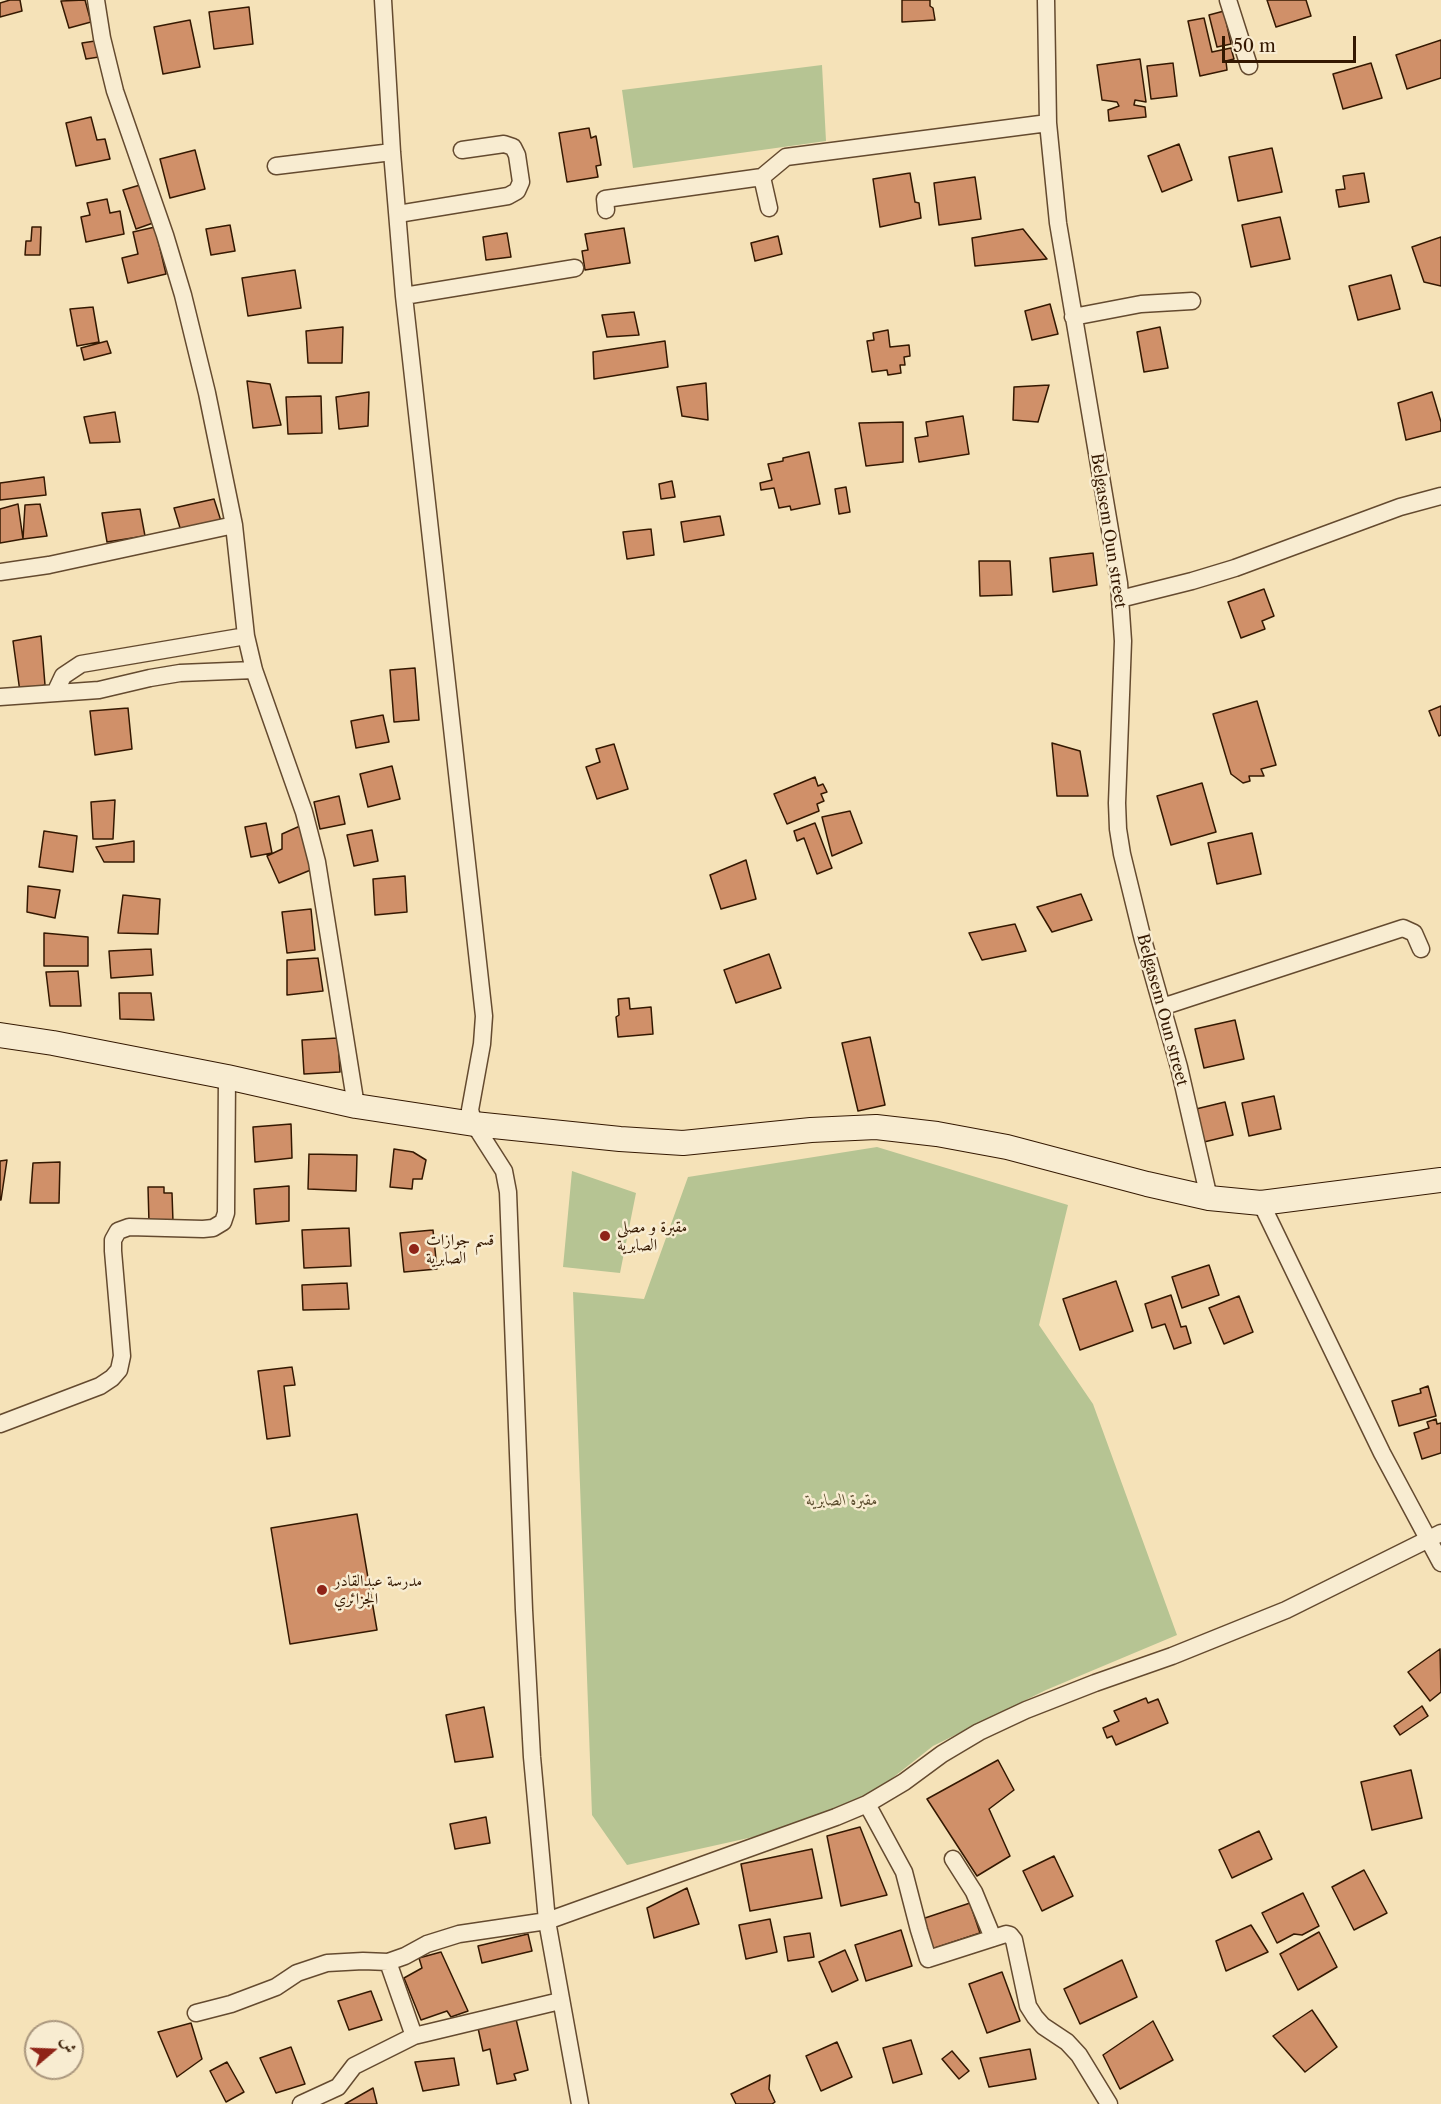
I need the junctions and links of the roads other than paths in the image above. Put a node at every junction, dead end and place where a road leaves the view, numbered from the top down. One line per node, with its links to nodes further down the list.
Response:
1 (96, 0): 19 (street)
2 (382, 0): 8 (street)
3 (1046, 0): 6 (street, Belgasem Oun street)
4 (1228, 0): 5 (street)
5 (1249, 66)
6 (1048, 123): 10 (street); 17 (street, Belgasem Oun street)
7 (462, 150): 13 (street)
8 (392, 152): 9 (street); 13 (street)
9 (276, 166)
10 (762, 177): 11 (street); 12 (street)
11 (769, 208)
12 (606, 210)
13 (398, 214): 15 (street)
14 (575, 268): 15 (street)
15 (405, 296): 31 (street)
16 (1192, 301): 17 (street)
17 (1073, 317): 21 (street, Belgasem Oun street)
18 (1441, 496): 21 (street)
19 (234, 525): 20 (street); 22 (street)
20 (0, 572)
21 (1119, 599): 27 (street, Belgasem Oun street)
22 (246, 636): 23 (street); 24 (street)
23 (254, 670): 24 (street); 30 (street)
24 (56, 693): 25 (street)
25 (0, 697)
26 (1421, 948): 27 (street)
27 (1162, 1007): 33 (street, Belgasem Oun street)
28 (0, 1035): 29 (street)
29 (227, 1077): 30 (street); 35 (street)
30 (356, 1106): 31 (street)
31 (474, 1124): 33 (street); 40 (street)
32 (1441, 1180): 34 (street)
33 (1209, 1198): 34 (street)
34 (1260, 1203): 36 (street)
35 (0, 1424)
36 (1434, 1536): 37 (street); 38 (street)
37 (1441, 1563)
38 (867, 1804): 40 (street); 41 (street)
39 (953, 1859): 41 (street)
40 (547, 1920): 42 (street); 43 (street)
41 (993, 1938): 48 (street)
42 (388, 1962): 44 (street); 45 (street)
43 (560, 2001): 45 (street); 47 (street)
44 (196, 2013)
45 (414, 2036): 46 (street)
46 (302, 2104)
47 (580, 2104)
48 (1109, 2104)

